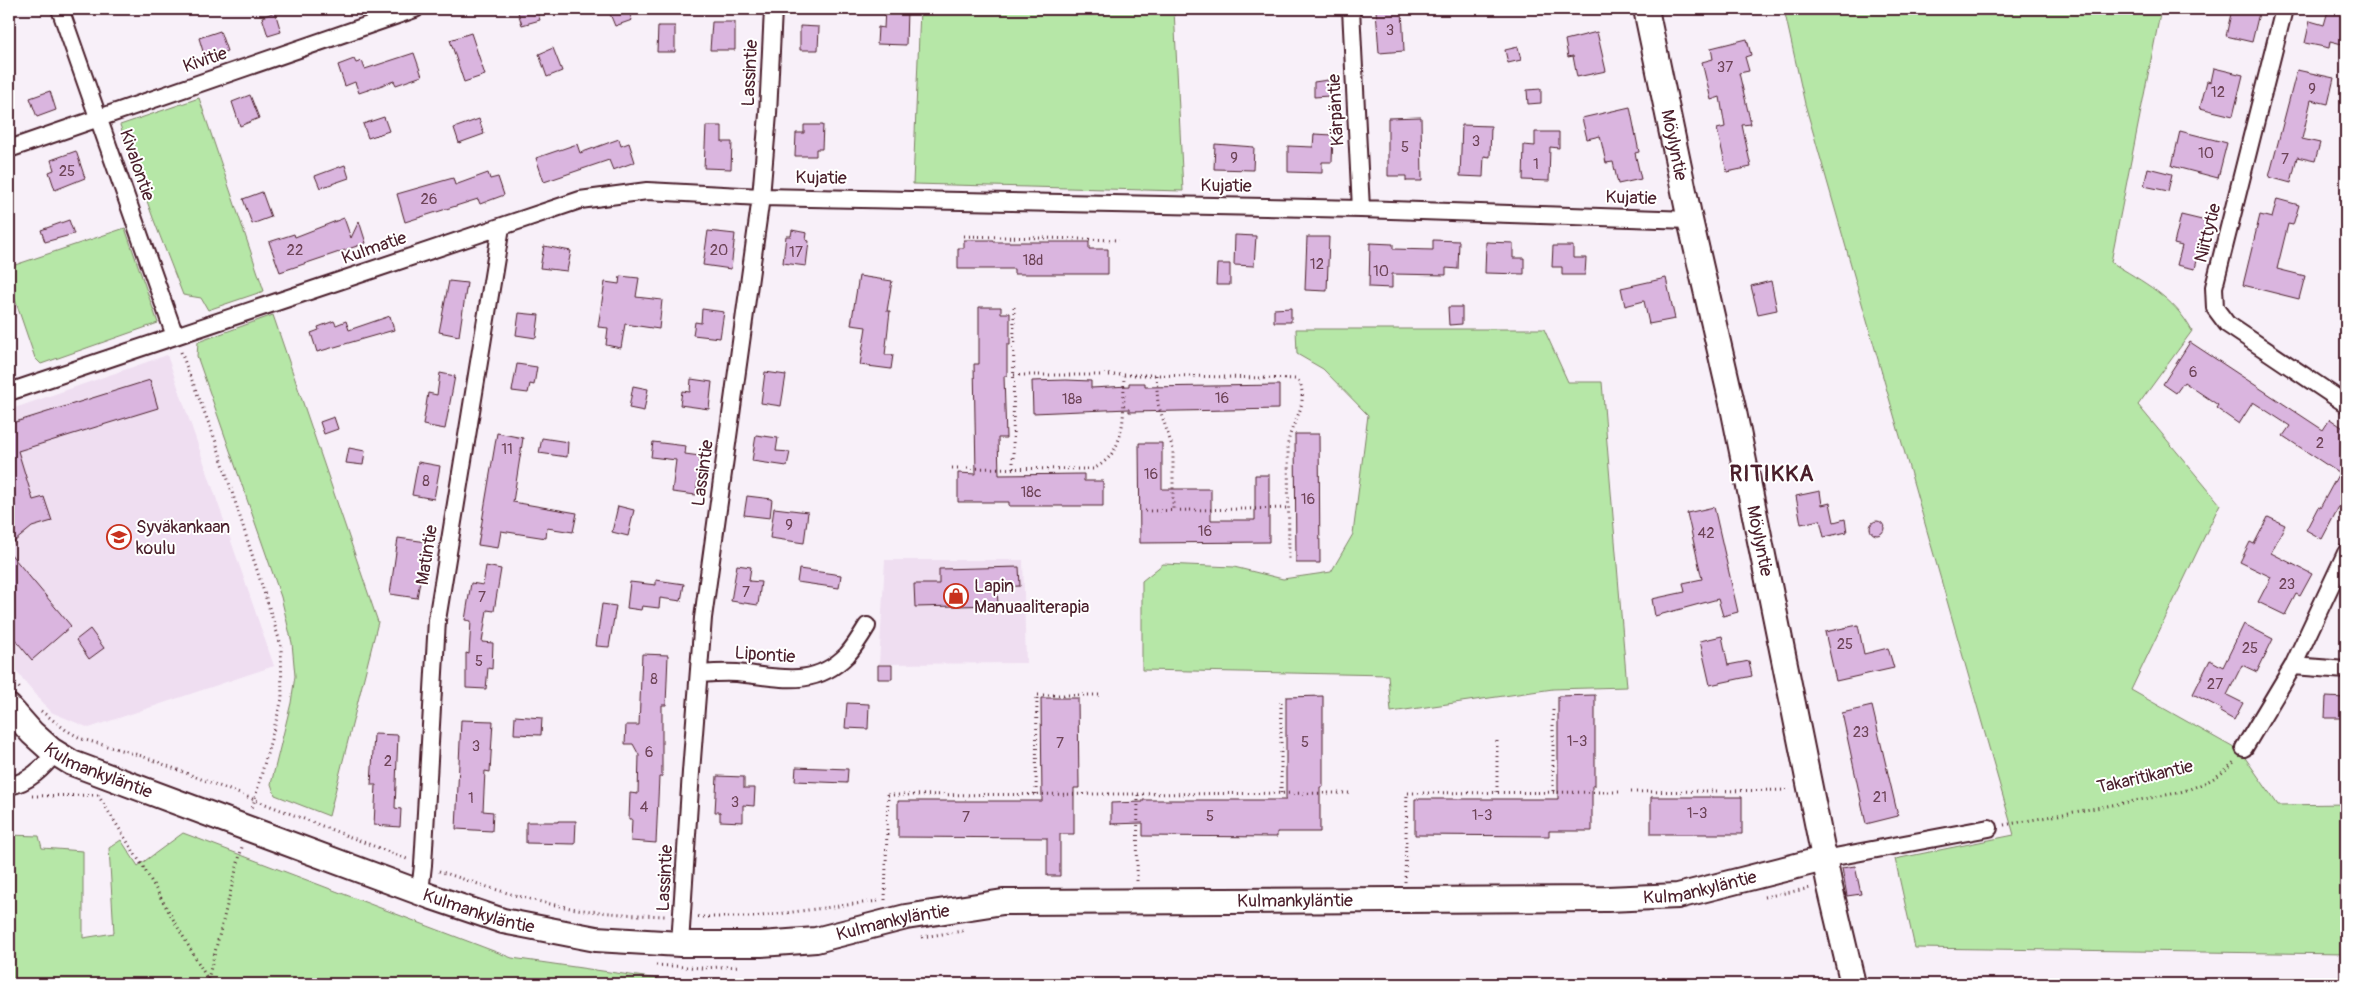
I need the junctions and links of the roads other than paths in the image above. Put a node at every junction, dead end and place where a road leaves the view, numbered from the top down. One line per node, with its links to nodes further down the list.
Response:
1 (60, 9): 7 (street, Kivalontie)
2 (415, 9): 7 (street, Kivitie)
3 (773, 9): 9 (street, Lassintie)
4 (1351, 9): 10 (street, Kärpäntie)
5 (1646, 9): 11 (street, Möylyntie)
6 (2284, 9): 15 (street, Niittytie)
7 (99, 117): 8 (street, Kivitie); 13 (street, Kivalontie)
8 (9, 149)
9 (762, 197): 10 (street, Kujatie); 12 (street, Kulmatie); 20 (street, Lassintie)
10 (1361, 209): 11 (street, Kujatie)
11 (1690, 220): 26 (street, Möylyntie)
12 (501, 227): 13 (street, Kulmatie); 27 (street, Matintie)
13 (175, 336): 14 (street, Kulmatie)
14 (9, 392)
15 (2346, 404)
16 (2346, 553): 18 (street)
17 (868, 626): 20 (street, Lipontie)
18 (2293, 666): 19 (street); 22 (street)
19 (2346, 670)
20 (699, 674): 28 (street, Lassintie)
21 (15, 698): 23 (street, Kulmankyläntie)
22 (2244, 748)
23 (55, 753): 24 (street); 27 (street, Kulmankyläntie)
24 (9, 786)
25 (1989, 828): 26 (street)
26 (1824, 859): 28 (street, Kulmankyläntie); 29 (street, Möylyntie)
27 (420, 892): 28 (street, Kulmankyläntie)
28 (680, 944)
29 (1853, 984)

